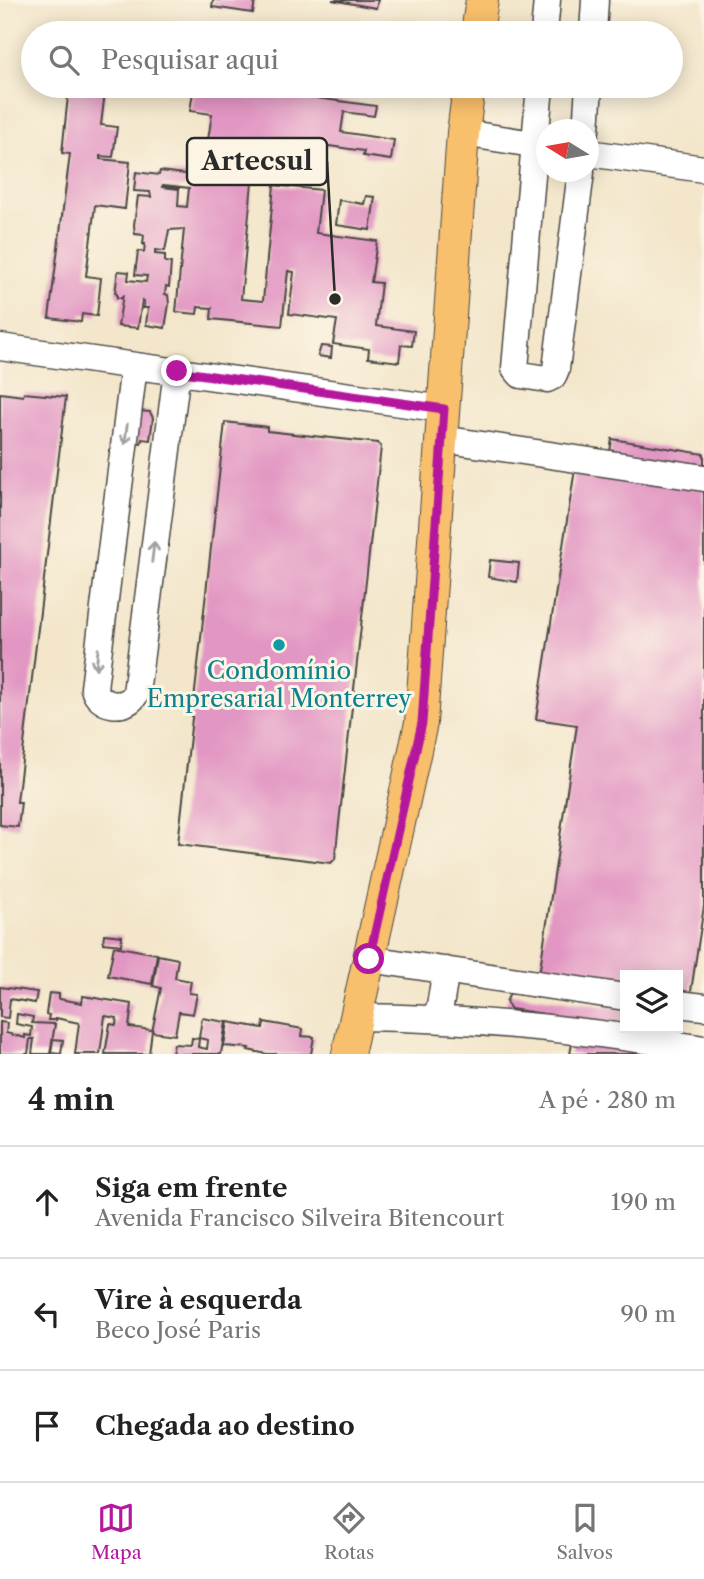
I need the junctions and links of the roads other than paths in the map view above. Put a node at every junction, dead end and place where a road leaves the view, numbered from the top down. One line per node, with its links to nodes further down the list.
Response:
1 (482, 0): 4 (main road)
2 (547, 0): 5 (street)
3 (595, 0): 6 (street)
4 (479, 21)
5 (545, 21)
6 (594, 21)
7 (467, 98): 12 (main road)
8 (540, 98): 10 (street)
9 (588, 98): 11 (street)
10 (541, 119)
11 (587, 119)
12 (463, 133): 13 (street); 21 (main road)
13 (536, 144)
14 (599, 154): 15 (street)
15 (704, 169)
16 (537, 182): 17 (street)
17 (580, 182)
18 (0, 347): 19 (street)
19 (134, 366): 20 (street); 20 (street, one-way to 20)
20 (177, 371): 21 (street)
21 (443, 424): 22 (street); 23 (main road)
22 (704, 478)
23 (369, 959): 24 (street); 28 (main road)
24 (446, 970): 25 (street); 29 (street)
25 (620, 996)
26 (683, 1005): 27 (street)
27 (704, 1007)
28 (356, 1017): 29 (street); 32 (main road)
29 (438, 1018): 30 (street)
30 (664, 1035): 31 (street)
31 (704, 1049)
32 (348, 1054)

